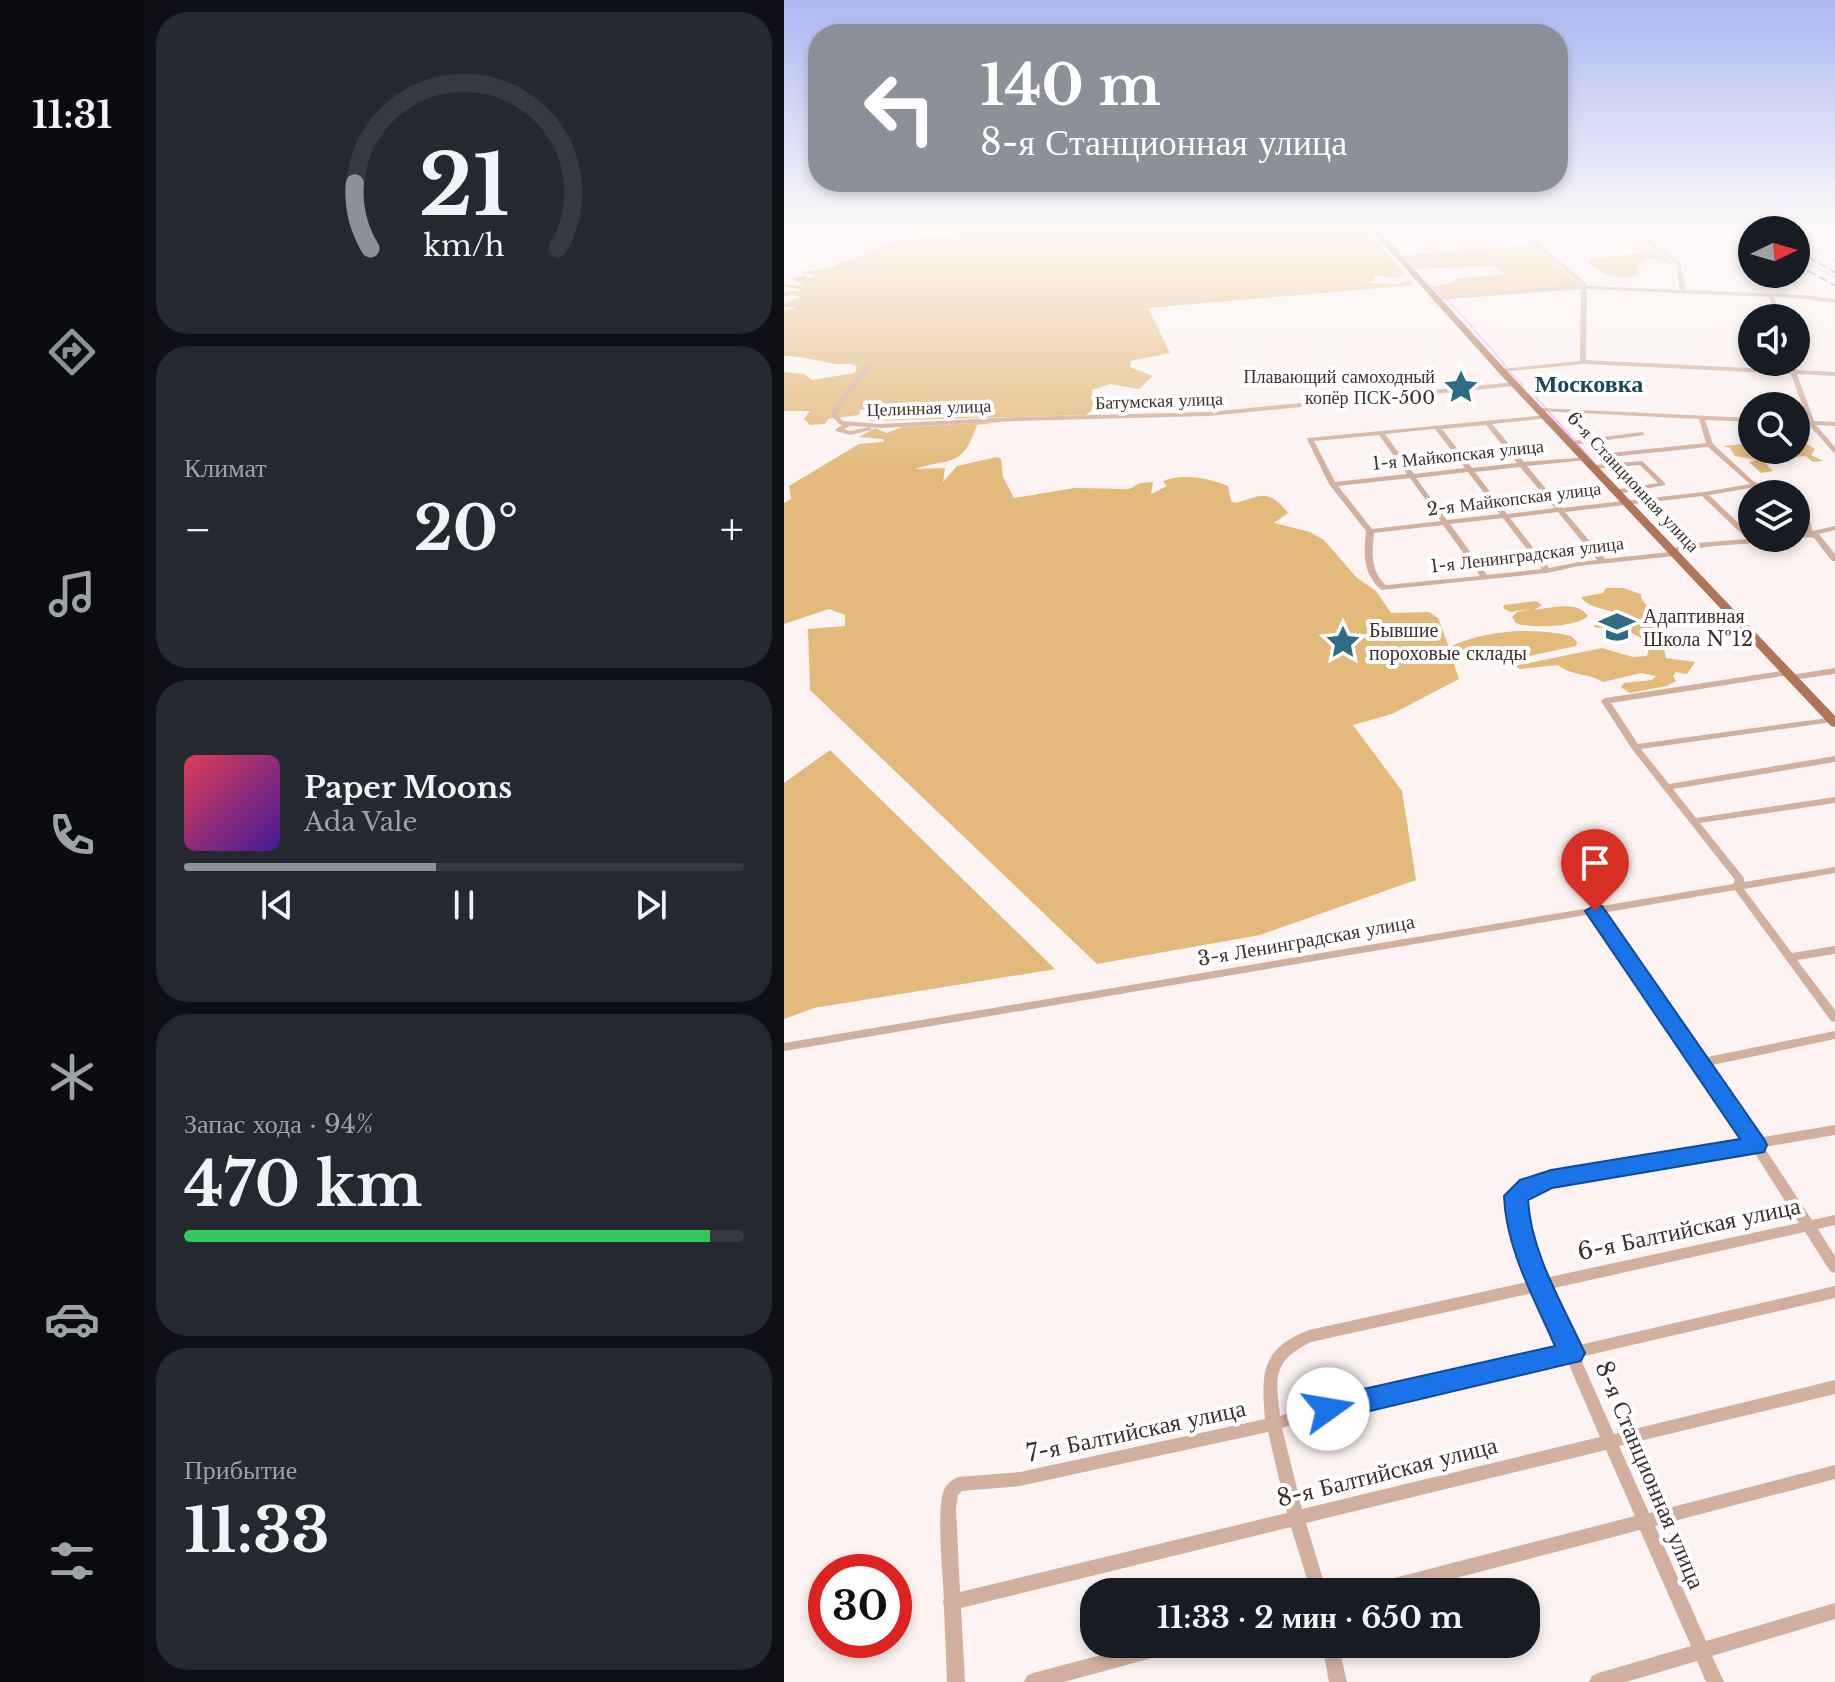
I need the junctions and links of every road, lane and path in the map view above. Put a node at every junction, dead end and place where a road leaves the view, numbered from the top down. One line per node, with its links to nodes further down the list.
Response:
1 (1445, 308): 6 (main road, 6-я Станционная улица)
2 (1584, 308): 3 (street)
3 (1583, 362): 5 (street); 6 (street)
4 (869, 365): 17 (street, Целинная улица)
5 (1738, 369)
6 (1502, 371): 10 (main road, 6-я Станционная улица)
7 (1810, 373): 8 (street)
8 (1835, 374)
9 (1794, 376): 16 (street)
10 (1515, 384): 11 (main road, 6-я Станционная улица); 13 (street, Батумская улица)
11 (1544, 414): 12 (street); 15 (street); 23 (main road, 6-я Станционная улица)
12 (1701, 417): 14 (street); 24 (street)
13 (1042, 418): 19 (street, Целинная улица)
14 (1738, 419)
15 (1487, 422): 20 (street); 28 (street)
16 (1812, 423): 18 (street); 25 (street)
17 (849, 424): 19 (street, Целинная улица); 19 (street)
18 (1835, 424)
19 (880, 426)
20 (1437, 427): 21 (street); 30 (street)
21 (1380, 432): 31 (street); 33 (street)
22 (1642, 434): 23 (street)
23 (1572, 443): 27 (main road, 6-я Станционная улица)
24 (1710, 445): 26 (street); 32 (street)
25 (1835, 451)
26 (1600, 456)
27 (1586, 458): 28 (street, 1-я Майкопская улица); 29 (main road, 6-я Станционная улица)
28 (1522, 464): 30 (street, 1-я Майкопская улица); 38 (street)
29 (1594, 467): 35 (main road, 6-я Станционная улица); 35 (street)
30 (1469, 470): 31 (street, 1-я Майкопская улица); 39 (street)
31 (1413, 476): 33 (street, 1-я Майкопская улица); 40 (street)
32 (1750, 480)
33 (1333, 484): 43 (street)
34 (1738, 488): 36 (street, 2-я Майкопская улица)
35 (1617, 492): 37 (main road, 6-я Станционная улица)
36 (1704, 494): 37 (street, 2-я Майкопская улица); 41 (street)
37 (1627, 502): 38 (street, 2-я Майкопская улица); 48 (main road, 6-я Станционная улица)
38 (1561, 510): 39 (street, 2-я Майкопская улица); 50 (street)
39 (1503, 517): 40 (street, 2-я Майкопская улица); 51 (street)
40 (1447, 523): 43 (street, 2-я Майкопская улица); 52 (street)
41 (1738, 527)
42 (1835, 528): 45 (street, 1-я Ленинградская улица)
43 (1370, 531): 52 (street, 1-я Ленинградская улица)
44 (1810, 533): 45 (street)
45 (1815, 535): 46 (street, 1-я Ленинградская улица); 49 (street)
46 (1810, 536)
47 (1738, 543): 48 (street, 1-я Ленинградская улица)
48 (1674, 552): 50 (street, 1-я Ленинградская улица); 54 (main road, 6-я Станционная улица)
49 (1835, 559)
50 (1603, 562): 51 (street, 1-я Ленинградская улица)
51 (1547, 571): 52 (street, 1-я Ленинградская улица)
52 (1484, 576)
53 (1835, 671): 54 (street)
54 (1790, 675): 55 (main road, 6-я Станционная улица); 56 (street)
55 (1833, 721): 56 (street)
56 (1635, 747): 58 (street)
57 (1835, 759): 58 (street)
58 (1666, 787): 60 (street)
59 (1835, 800): 60 (street)
60 (1693, 821): 62 (street)
61 (1835, 870): 62 (street, 3-я Ленинградская улица)
62 (1737, 886): 63 (street, 3-я Ленинградская улица); 65 (street)
63 (1595, 911): 68 (street, 3-я Ленинградская улица); 69 (street)
64 (1835, 950): 65 (street)
65 (1790, 957): 66 (street)
66 (1835, 1018)
67 (1835, 1035): 69 (street)
68 (784, 1047)
69 (1699, 1063): 71 (street)
70 (1835, 1130): 71 (street)
71 (1756, 1145): 73 (street); 75 (street, 8-я Станционная улица)
72 (1835, 1220): 73 (street, 6-я Балтийская улица)
73 (1807, 1226): 74 (street); 75 (street, 6-я Балтийская улица)
74 (1835, 1267)
75 (1540, 1284): 77 (street, 8-я Станционная улица); 79 (street, 6-я Балтийская улица)
76 (1835, 1292): 77 (street, 7-я Балтийская улица)
77 (1572, 1353): 79 (street, 7-я Балтийская улица); 80 (street, 8-я Станционная улица)
78 (1835, 1387): 80 (street, 8-я Балтийская улица)
79 (1275, 1424): 82 (street); 86 (street, 7-я Балтийская улица)
80 (1610, 1442): 82 (street, 8-я Балтийская улица); 83 (street, 8-я Станционная улица)
81 (1835, 1472): 83 (street)
82 (1298, 1519): 84 (street); 86 (street, 8-я Балтийская улица)
83 (1645, 1523): 85 (street); 88 (street, 8-я Станционная улица)
84 (1315, 1578)
85 (1427, 1578)
86 (951, 1602): 91 (street)
87 (1835, 1611): 88 (street)
88 (1700, 1652): 94 (street); 95 (street, 8-я Станционная улица)
89 (1122, 1658): 92 (street)
90 (1333, 1658): 93 (street)
91 (956, 1682)
92 (1033, 1682)
93 (1338, 1682)
94 (1598, 1682)
95 (1715, 1682)

